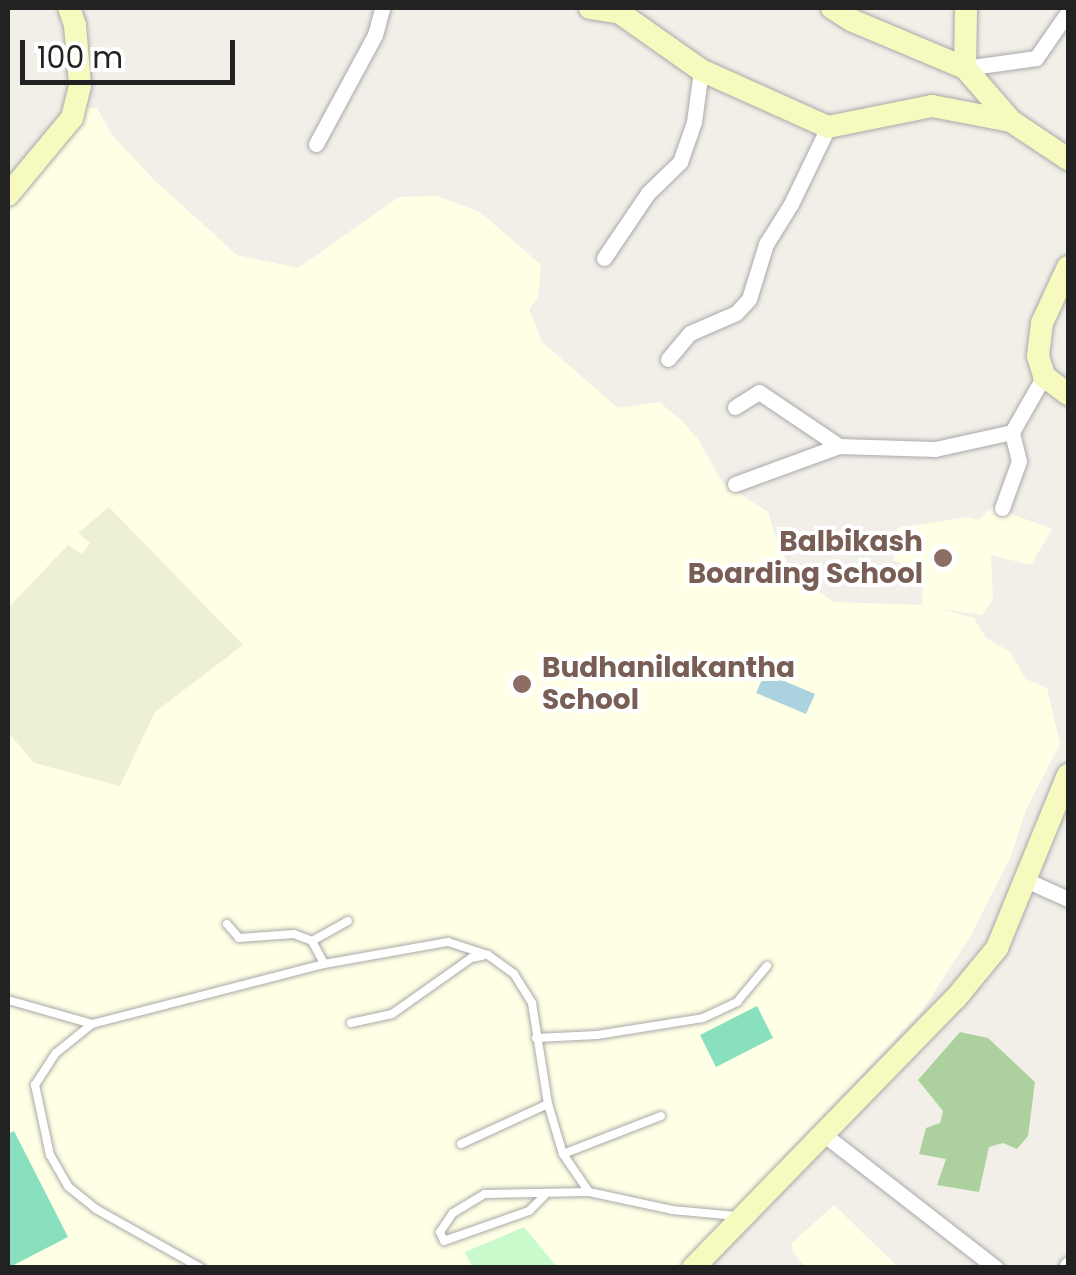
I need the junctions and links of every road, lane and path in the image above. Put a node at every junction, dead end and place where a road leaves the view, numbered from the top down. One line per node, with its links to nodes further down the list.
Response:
1 (69, 8): 13 (street)
2 (382, 8): 11 (street)
3 (590, 8): 7 (street)
4 (832, 8): 8 (street)
5 (966, 8): 8 (street)
6 (1068, 12): 8 (street)
7 (701, 70): 10 (street); 14 (street)
8 (971, 77): 9 (street)
9 (1011, 121): 10 (street); 12 (street)
10 (828, 127): 16 (street)
11 (316, 144)
12 (1068, 159)
13 (8, 195)
14 (604, 258)
15 (1068, 267): 17 (street)
16 (668, 359)
17 (1044, 376): 18 (street); 20 (street)
18 (1068, 394)
19 (735, 407): 21 (street)
20 (1012, 432): 21 (street); 23 (street)
21 (839, 446): 22 (street)
22 (735, 484)
23 (1002, 508)
24 (1068, 775): 25 (street)
25 (1028, 881): 26 (street); 39 (street)
26 (1068, 899)
27 (348, 921): 29 (lane)
28 (227, 924): 29 (lane)
29 (312, 941): 31 (lane)
30 (488, 955): 31 (lane); 34 (lane); 36 (lane)
31 (324, 964): 35 (lane)
32 (767, 966): 36 (lane)
33 (8, 1000): 35 (lane)
34 (351, 1023)
35 (92, 1024): 45 (lane)
36 (536, 1038): 37 (lane)
37 (548, 1104): 40 (lane); 41 (lane)
38 (661, 1116): 41 (lane)
39 (822, 1133): 44 (street); 47 (street)
40 (461, 1144)
41 (563, 1154): 42 (lane)
42 (589, 1192): 43 (lane); 44 (lane)
43 (544, 1196): 43 (lane)
44 (742, 1217): 46 (street)
45 (201, 1268)
46 (693, 1268)
47 (996, 1268)

